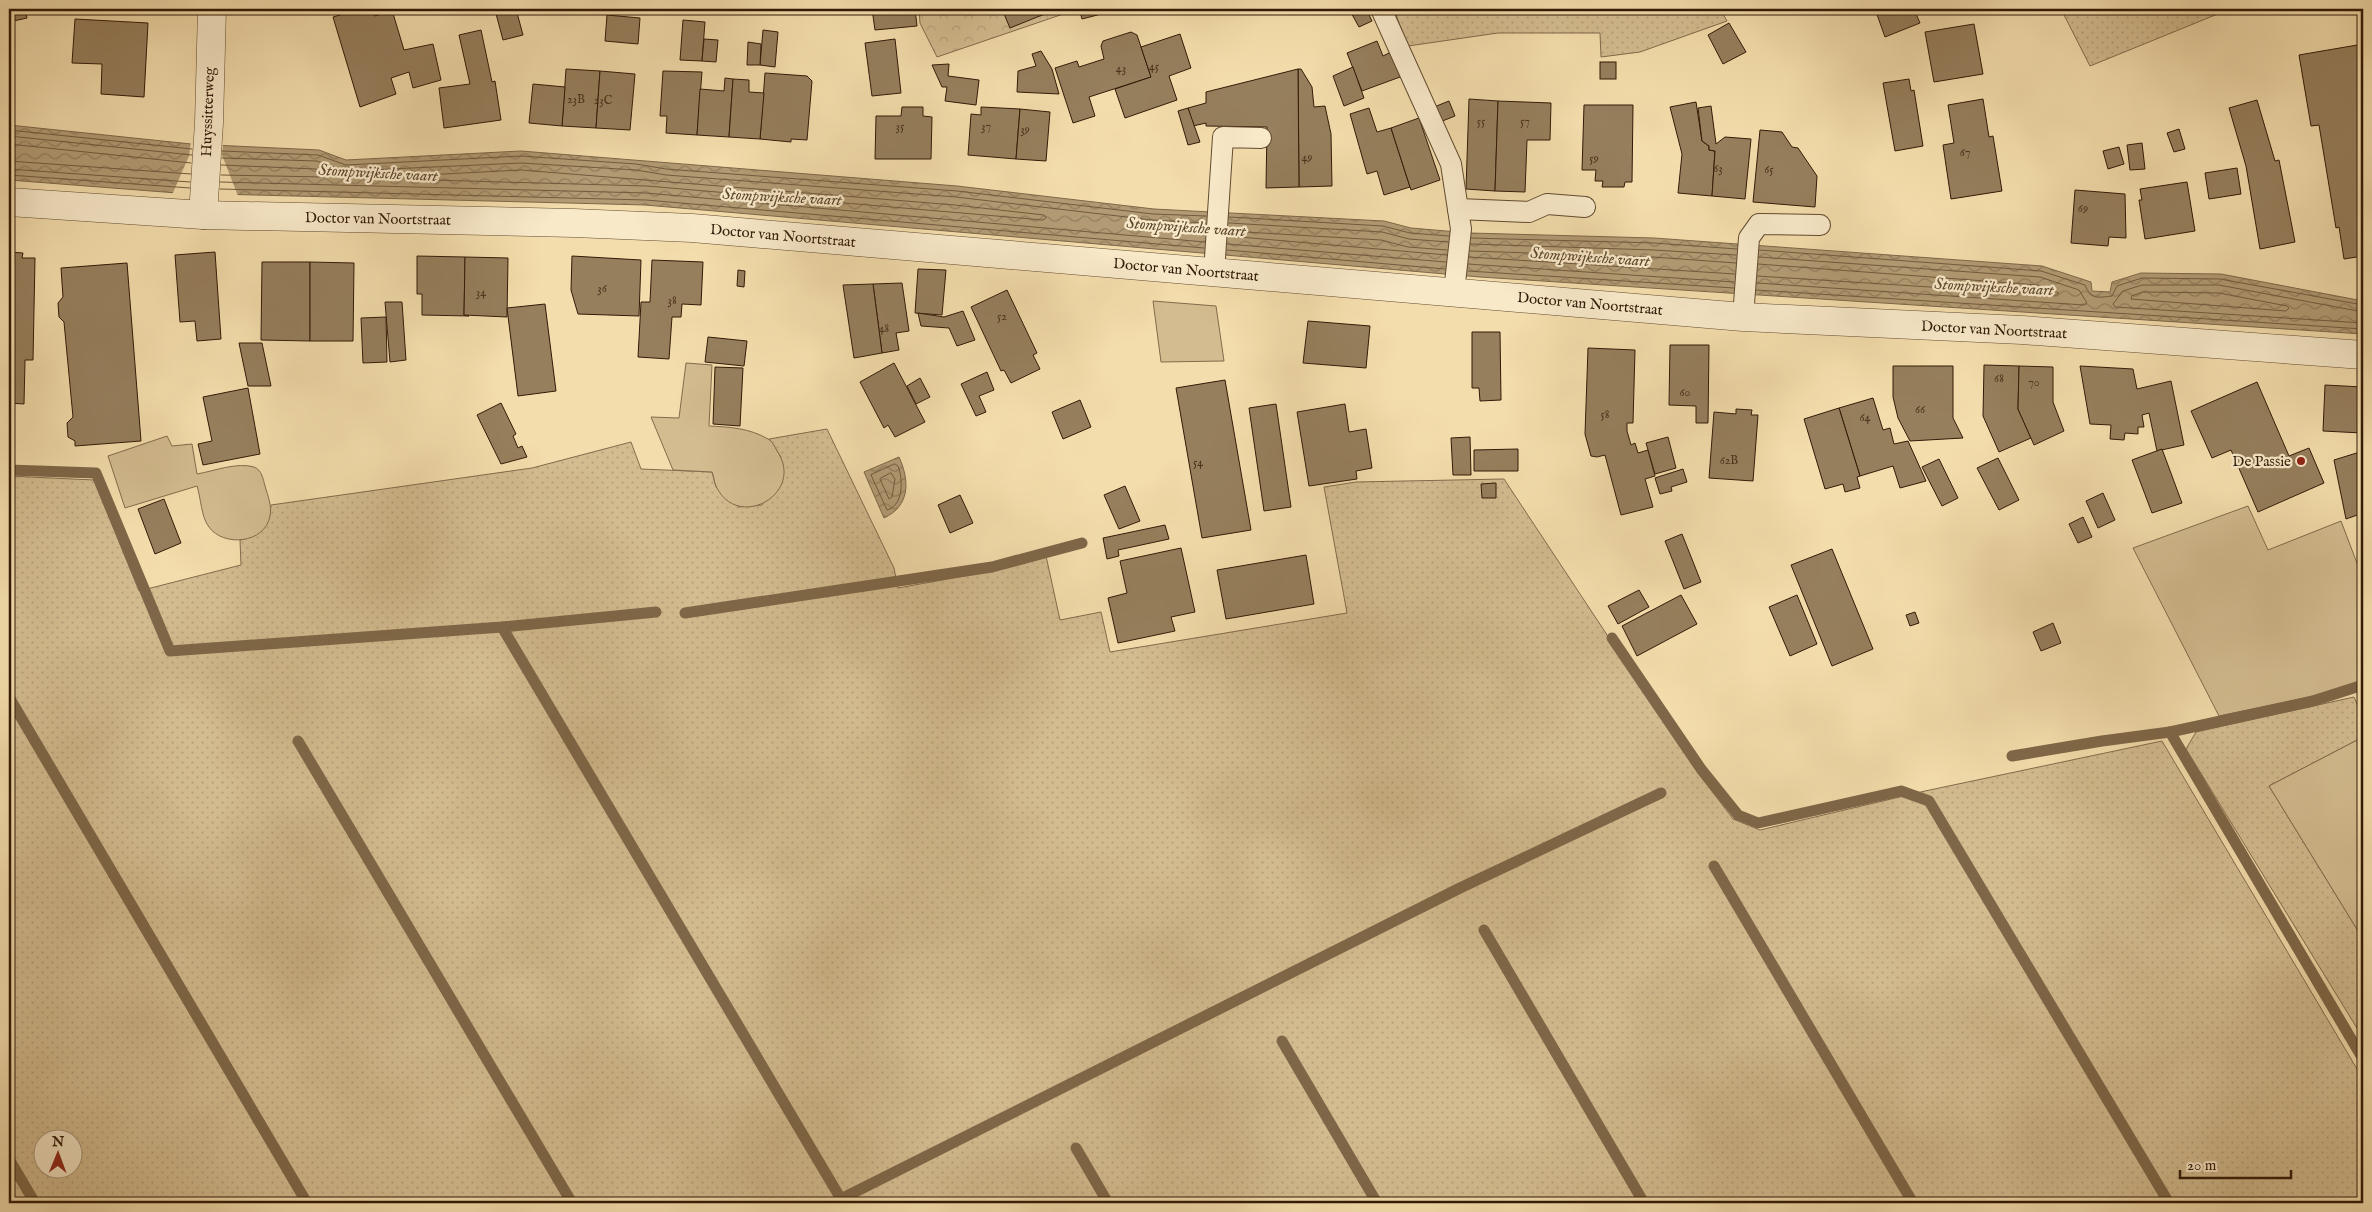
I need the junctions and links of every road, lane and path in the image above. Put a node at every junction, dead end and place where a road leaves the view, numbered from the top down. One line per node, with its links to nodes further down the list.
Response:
1 (212, 9): 5 (street, Huyssitterweg)
2 (1381, 9): 7 (lane)
3 (1261, 138): 9 (lane)
4 (9, 202): 5 (street, Doctor van Noortstraat)
5 (204, 206): 9 (street, Doctor van Noortstraat)
6 (1585, 207): 7 (lane)
7 (1458, 209): 10 (lane)
8 (1820, 225): 11 (lane)
9 (1214, 265): 10 (street, Doctor van Noortstraat)
10 (1455, 284): 11 (street, Doctor van Noortstraat)
11 (1744, 307): 12 (street, Doctor van Noortstraat)
12 (2363, 355)

